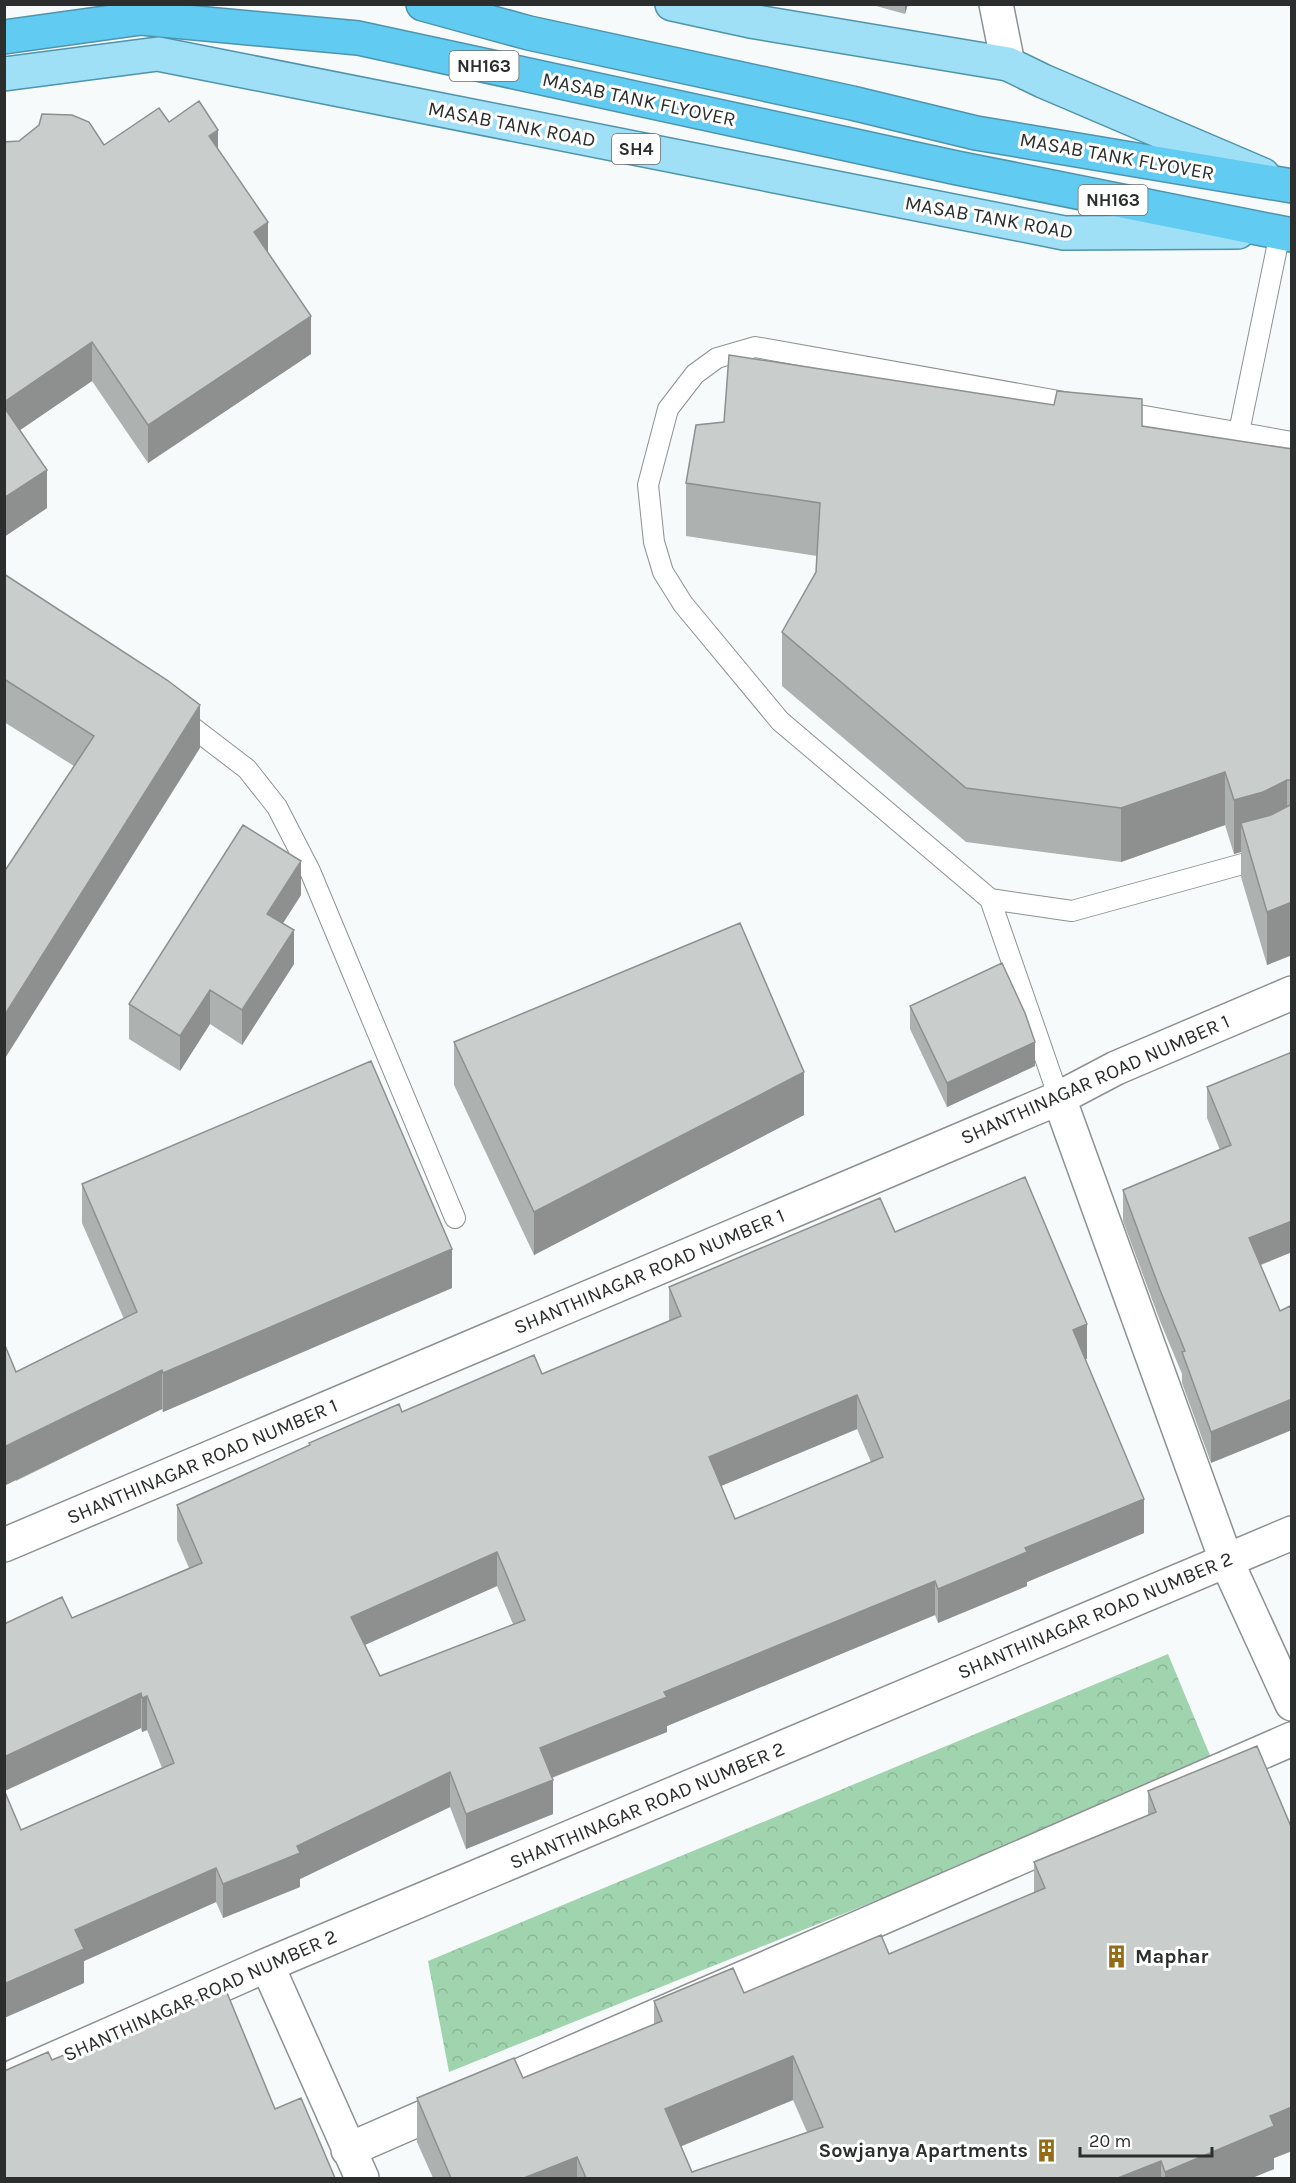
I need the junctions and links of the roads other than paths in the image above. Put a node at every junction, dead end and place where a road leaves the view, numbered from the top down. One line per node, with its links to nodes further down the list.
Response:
1 (423, 4): 8 (highway, MASAB TANK FLYOVER / NH163)
2 (672, 4): 4 (main road)
3 (996, 4): 6 (street)
4 (748, 13): 6 (main road)
5 (4, 37): 9 (highway, MASAB TANK FLYOVER / NH163)
6 (1008, 64): 8 (main road)
7 (4, 74): 9 (main road, MASAB TANK ROAD / SH4)
8 (1289, 185)
9 (1280, 233): 10 (lane)
10 (1239, 432): 11 (lane); 14 (lane)
11 (1292, 442)
12 (165, 706): 17 (lane)
13 (1292, 844): 14 (lane)
14 (990, 899): 16 (lane)
15 (1292, 993): 16 (street, SHANTHINAGAR ROAD NUMBER 1)
16 (1059, 1098): 19 (street, SHANTHINAGAR ROAD NUMBER 1); 20 (street)
17 (455, 1218)
18 (1292, 1533): 20 (street, SHANTHINAGAR ROAD NUMBER 2)
19 (4, 1545)
20 (1226, 1560): 21 (street); 23 (street, SHANTHINAGAR ROAD NUMBER 2)
21 (1292, 1704)
22 (1292, 1739): 25 (street)
23 (267, 1965): 24 (street, SHANTHINAGAR ROAD NUMBER 2); 25 (street)
24 (4, 2081)
25 (355, 2164)

